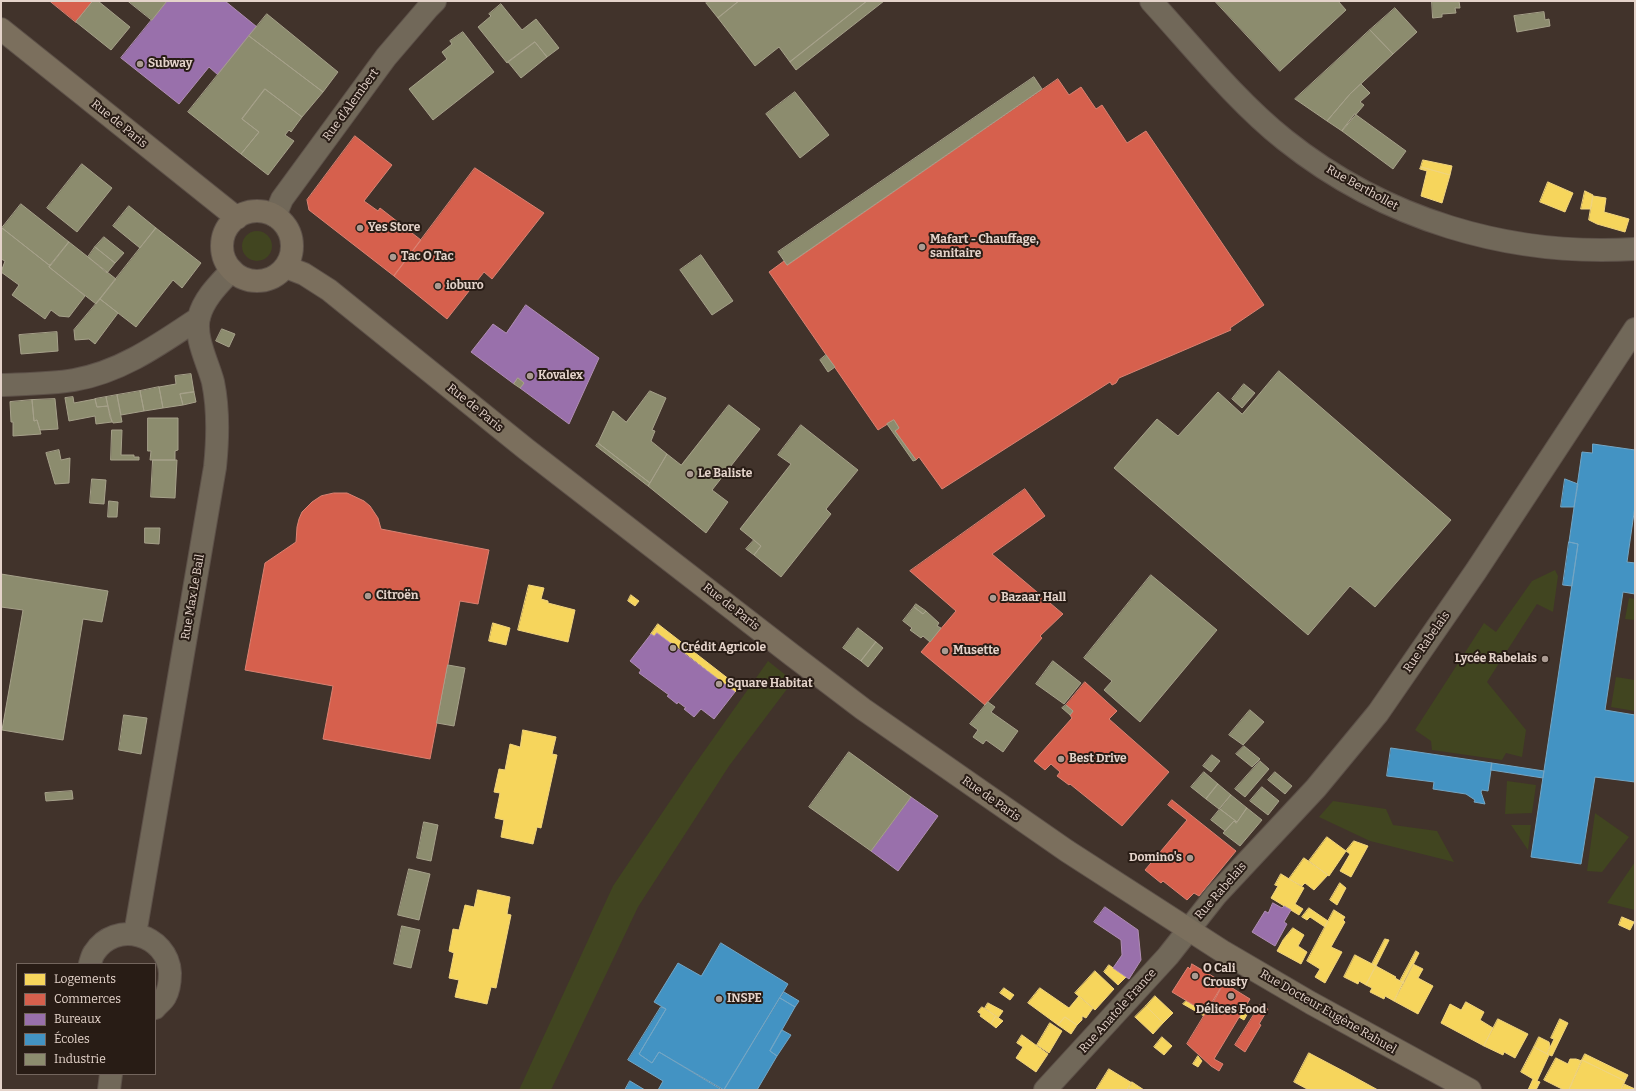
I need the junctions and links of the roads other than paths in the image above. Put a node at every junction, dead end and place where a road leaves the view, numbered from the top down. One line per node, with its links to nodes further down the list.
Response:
1 (435, 1): 4 (street, Rue d'Alembert)
2 (1151, 1): 6 (street, Rue Berthollet)
3 (1, 29): 5 (main road, Rue de Paris)
4 (275, 216): 5 (main road); 7 (main road)
5 (237, 218): 8 (main road)
6 (1635, 248)
7 (286, 267): 8 (main road); 12 (main road, Rue de Paris)
8 (232, 270): 9 (street, Rue Max Le Bail)
9 (199, 318): 11 (street); 13 (street, Rue Max Le Bail)
10 (1635, 329): 12 (street, Rue Rabelais)
11 (1, 385)
12 (1188, 930): 18 (street, Rue Anatole France); 19 (main road, Rue Docteur Eugène Rahuel)
13 (135, 934): 14 (street); 15 (street)
14 (90, 963)
15 (156, 1007)
16 (111, 1075): 17 (street)
17 (109, 1090)
18 (1045, 1090)
19 (1470, 1090)

